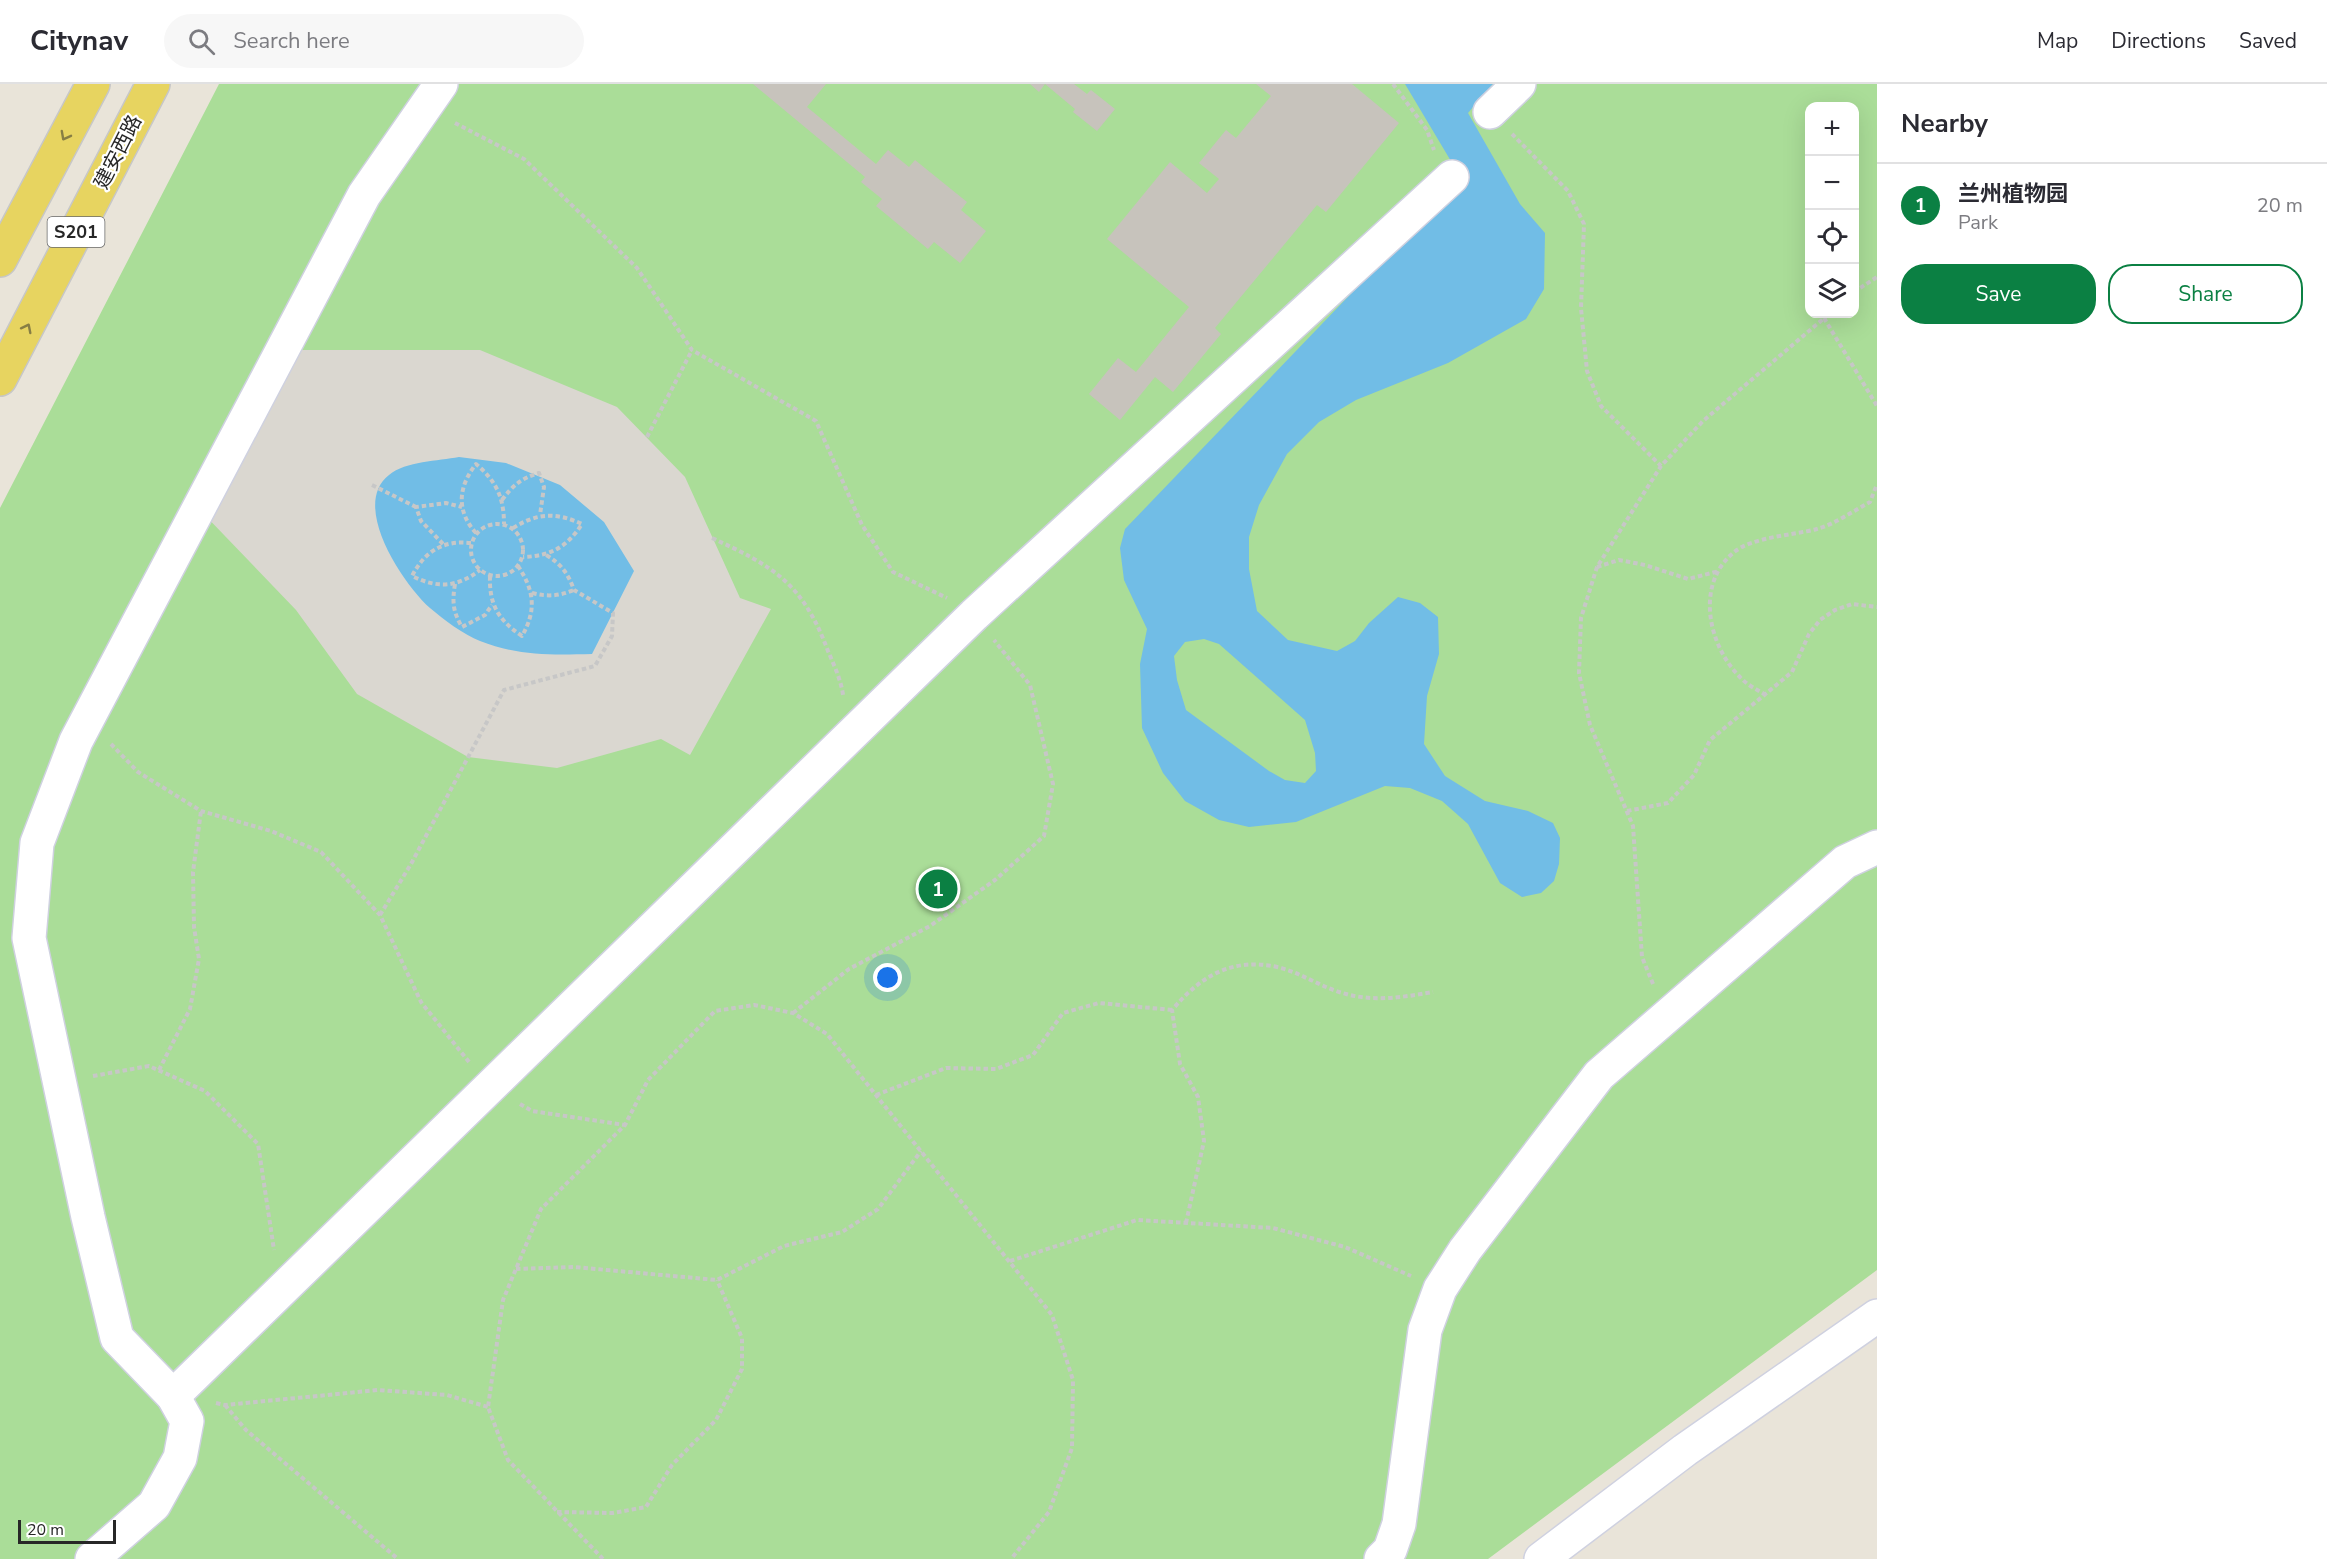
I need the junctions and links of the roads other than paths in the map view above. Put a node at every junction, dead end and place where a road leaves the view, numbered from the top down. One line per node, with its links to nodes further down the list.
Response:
1 (93, 84): 7 (main road, S201, one-way to 7)
2 (153, 84): 8 (main road, 建安西路 / S201, one-way to 2)
3 (1519, 84): 5 (street)
4 (433, 96): 11 (street)
5 (1490, 112)
6 (1449, 179): 11 (street)
7 (0, 260)
8 (0, 380)
9 (1877, 847): 13 (street)
10 (1877, 1316): 14 (street)
11 (173, 1396): 12 (street)
12 (92, 1559)
13 (1381, 1559)
14 (1541, 1559)

